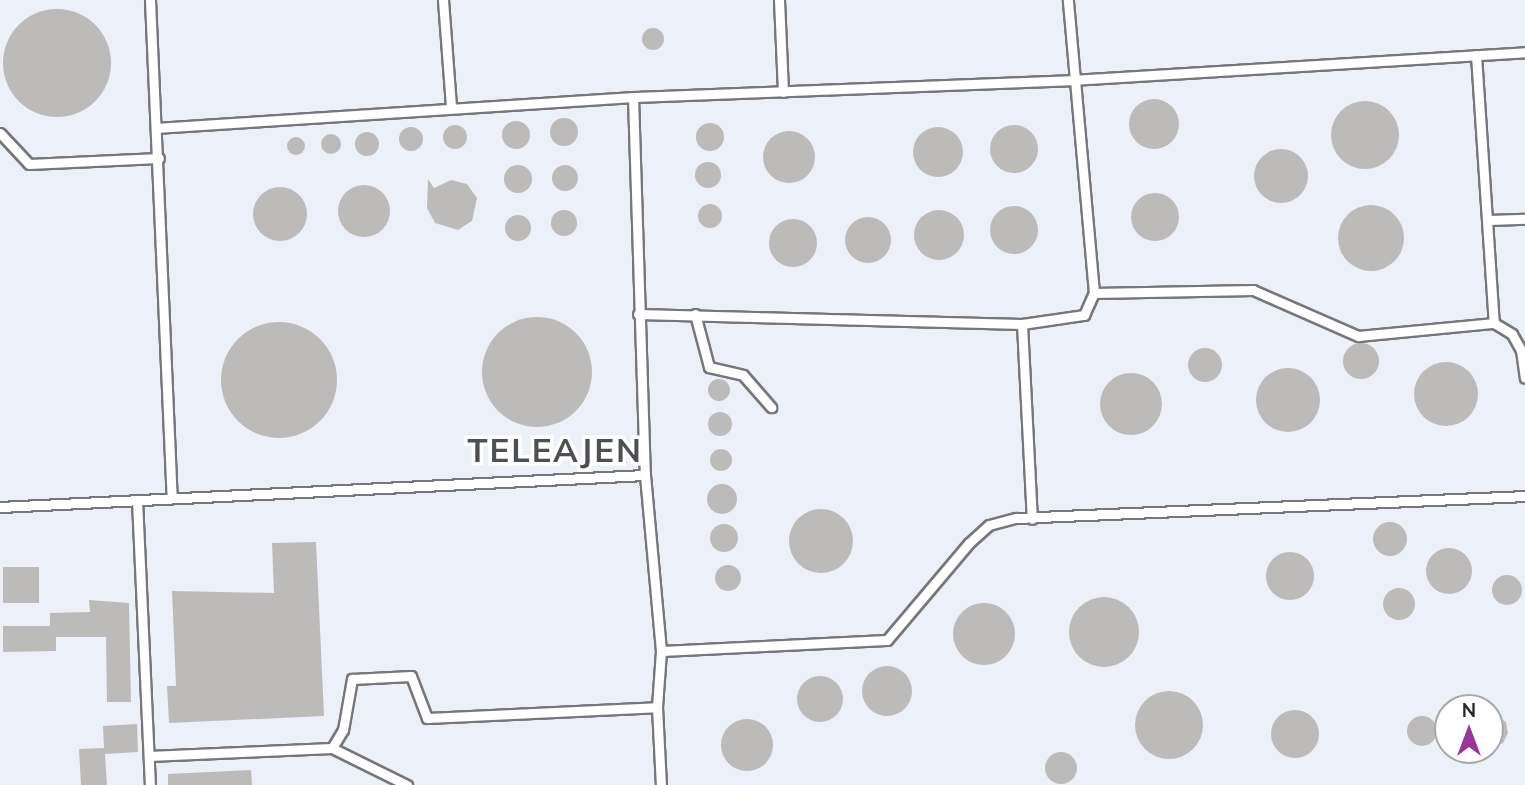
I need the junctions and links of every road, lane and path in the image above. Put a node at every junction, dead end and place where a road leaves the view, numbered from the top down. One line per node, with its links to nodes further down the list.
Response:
1 (150, 0): 11 (lane)
2 (443, 0): 10 (lane)
3 (779, 0): 8 (lane)
4 (1068, 0): 7 (lane)
5 (1525, 52): 6 (lane)
6 (1476, 55): 7 (lane); 15 (lane)
7 (1072, 80): 8 (lane); 16 (lane)
8 (783, 92): 9 (lane)
9 (633, 97): 10 (lane); 17 (lane)
10 (451, 107): 11 (lane)
11 (156, 128): 13 (lane)
12 (0, 133): 13 (lane)
13 (159, 158): 25 (lane)
14 (1525, 219): 15 (lane)
15 (1489, 220): 19 (lane)
16 (1094, 293): 19 (lane); 20 (lane)
17 (638, 314): 18 (lane); 23 (lane)
18 (695, 314): 20 (lane); 22 (lane)
19 (1494, 323): 21 (lane)
20 (1022, 324): 28 (lane)
21 (1525, 378)
22 (771, 407)
23 (645, 475): 25 (lane); 29 (lane)
24 (1525, 496): 28 (lane)
25 (172, 498): 26 (lane)
26 (137, 500): 27 (lane); 32 (lane)
27 (0, 507)
28 (1032, 519): 29 (lane)
29 (661, 651): 30 (lane)
30 (657, 707): 31 (lane); 35 (lane)
31 (332, 748): 32 (lane); 34 (lane)
32 (149, 756): 33 (lane)
33 (150, 785)
34 (407, 785)
35 (661, 785)

